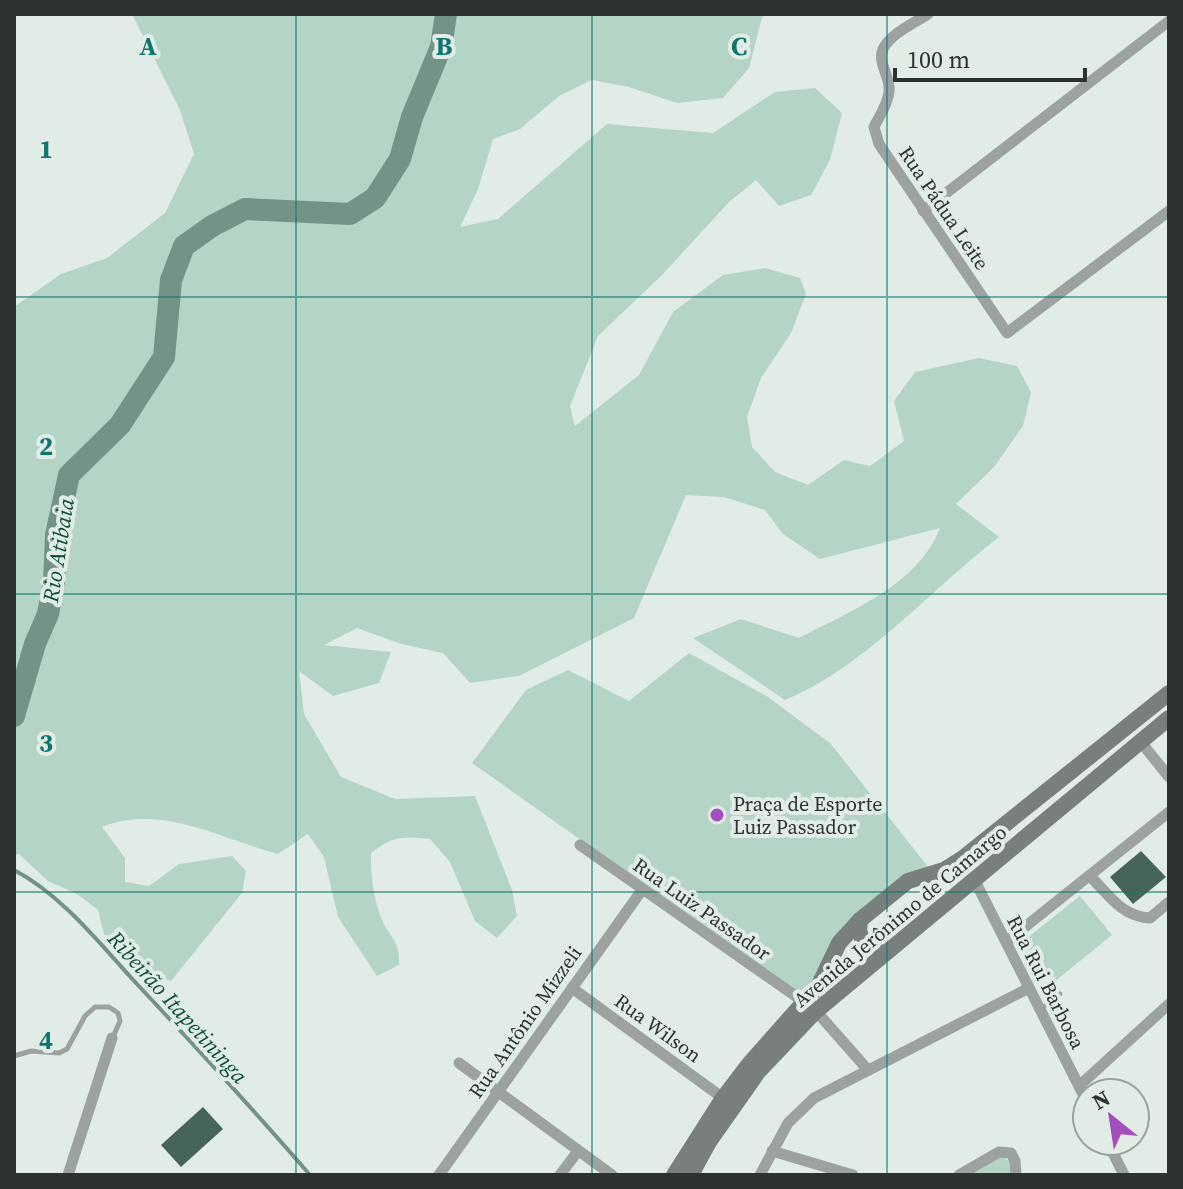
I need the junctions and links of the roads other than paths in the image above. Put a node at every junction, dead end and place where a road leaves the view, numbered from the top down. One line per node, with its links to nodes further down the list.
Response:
1 (928, 14): 3 (street, Rua Pádua Leite)
2 (1169, 21): 3 (street)
3 (923, 211): 4 (street, Rua Pádua Leite)
4 (1169, 211)
5 (1169, 693): 11 (main road)
6 (1169, 718): 7 (main road, Avenida Jerônimo de Camargo)
7 (1140, 741): 8 (street); 13 (main road, Avenida Jerônimo de Camargo)
8 (1169, 777)
9 (1169, 812): 12 (street)
10 (580, 845): 14 (street, Rua Luiz Passador)
11 (928, 875): 16 (main road); 17 (main road)
12 (1090, 876): 15 (street); 18 (street)
13 (974, 879): 16 (main road, Avenida Jerônimo de Camargo); 18 (street, Rua Rui Barbosa)
14 (642, 890): 20 (street, Rua Antônio Mizzeli); 24 (street, Rua Luiz Passador)
15 (1169, 902)
16 (942, 904): 19 (main road, Avenida Jerônimo de Camargo)
17 (860, 920): 19 (main road); 24 (main road)
18 (1006, 942): 21 (street, Rua Rui Barbosa)
19 (887, 950): 24 (main road, Avenida Jerônimo de Camargo)
20 (572, 988): 32 (street, Rua Antônio Mizzeli); 33 (street, Rua Wilson)
21 (1029, 988): 25 (street, Rua Rui Barbosa); 29 (street)
22 (1060, 994): 25 (lane)
23 (1169, 1004): 31 (street)
24 (810, 1007): 29 (street, Rua Luiz Passador); 33 (main road); 43 (main road, Avenida Jerônimo de Camargo)
25 (1040, 1010): 30 (street, Rua Rui Barbosa)
26 (112, 1038): 27 (lane); 37 (street)
27 (14, 1056)
28 (459, 1063): 32 (street)
29 (868, 1070): 35 (street)
30 (1074, 1077)
31 (1089, 1077)
32 (498, 1091): 34 (street); 39 (street, Rua Antônio Mizzeli)
33 (723, 1098): 42 (main road)
34 (578, 1151): 40 (street); 41 (street)
35 (772, 1151): 44 (street); 45 (street)
36 (1115, 1157): 48 (street)
37 (69, 1171): 38 (street)
38 (82, 1175)
39 (439, 1175)
40 (560, 1175)
41 (612, 1175)
42 (674, 1175)
43 (691, 1175)
44 (760, 1175)
45 (853, 1175)
46 (959, 1175): 47 (street)
47 (1016, 1175)
48 (1124, 1175)

